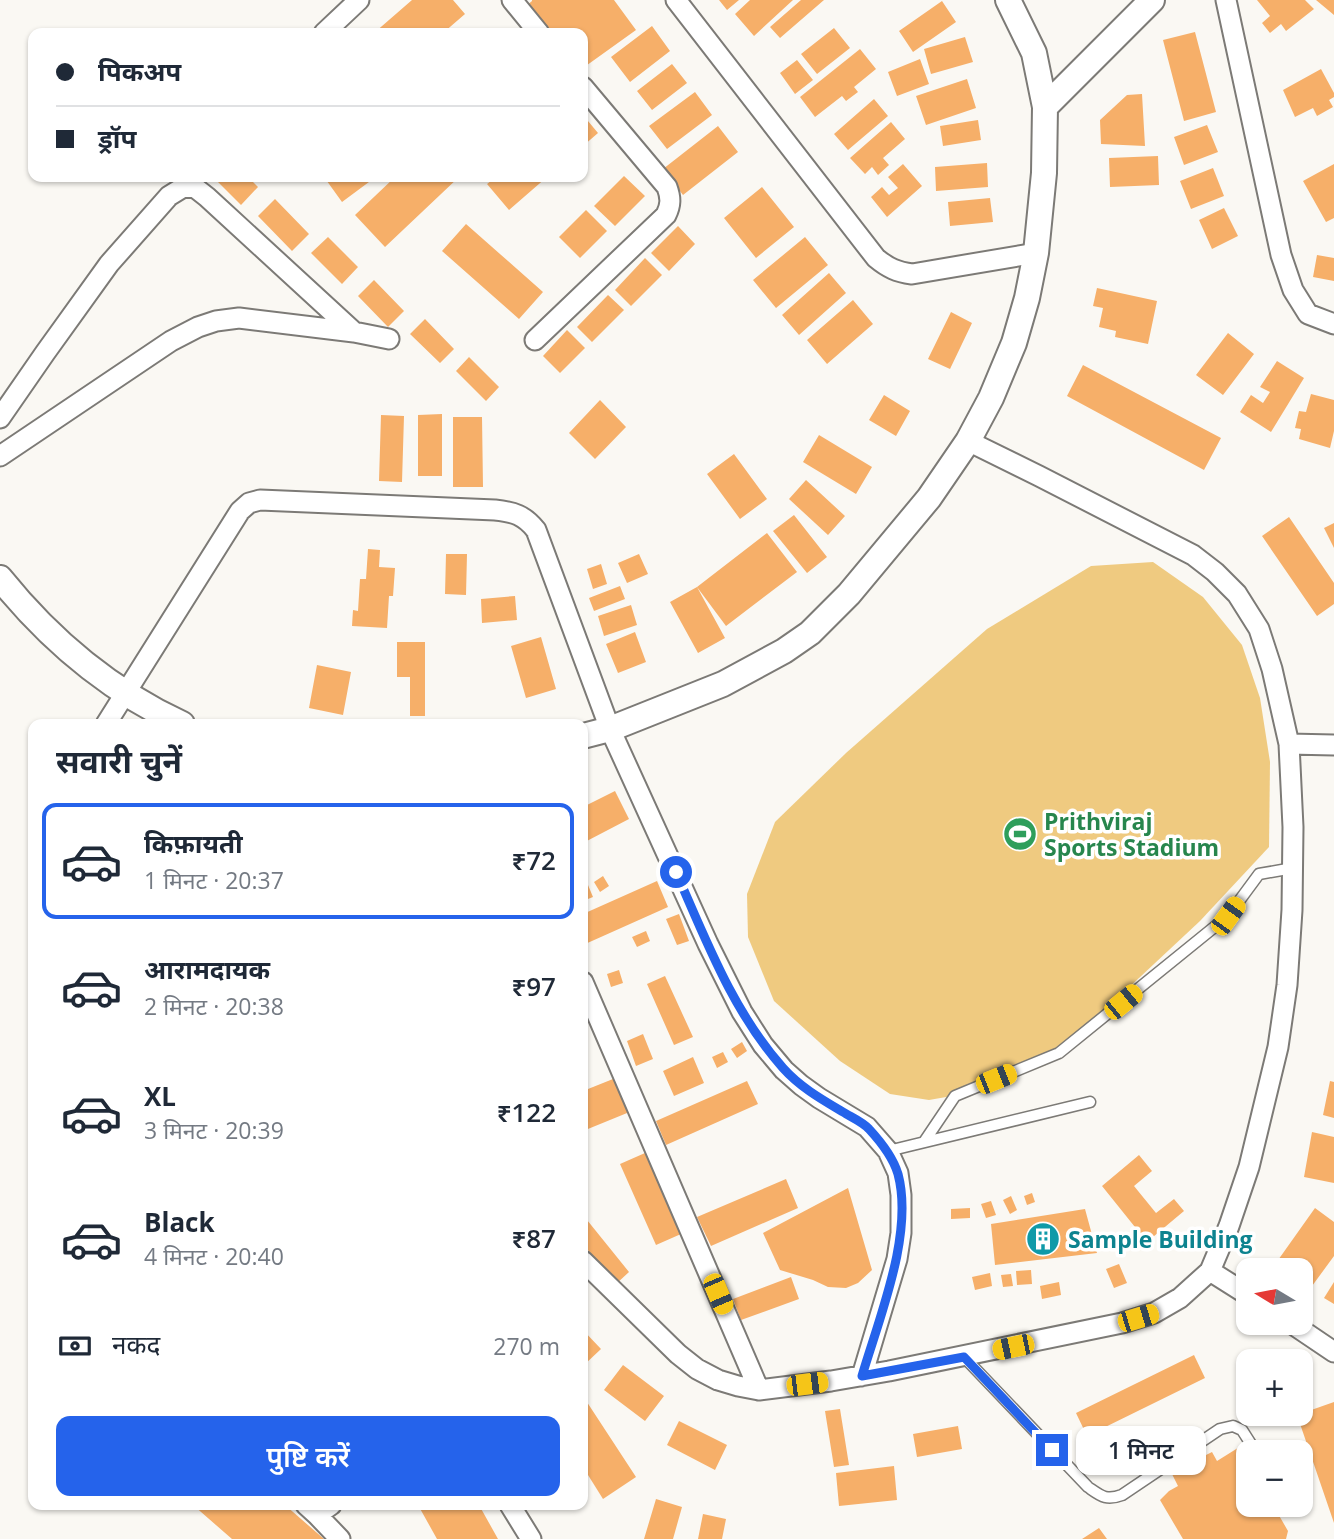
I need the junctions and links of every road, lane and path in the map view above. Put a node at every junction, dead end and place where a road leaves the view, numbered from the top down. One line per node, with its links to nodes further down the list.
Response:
1 (359, 0): 7 (street)
2 (512, 0): 8 (street)
3 (676, 0): 11 (street)
4 (1008, 0): 10 (street)
5 (1152, 0): 10 (street)
6 (1226, 0): 12 (street)
7 (329, 28)
8 (535, 28)
9 (588, 93): 15 (street)
10 (1045, 107): 11 (street)
11 (1036, 253): 17 (street)
12 (1334, 324)
13 (354, 332): 14 (street); 16 (street); 18 (street)
14 (389, 339)
15 (534, 340)
16 (0, 418)
17 (968, 441): 23 (street); 25 (street)
18 (0, 456)
19 (0, 578): 20 (street)
20 (126, 692): 21 (street); 22 (street); 23 (street)
21 (109, 719)
22 (173, 719)
23 (610, 729): 24 (street); 31 (street)
24 (588, 735)
25 (1289, 744): 26 (street); 27 (street)
26 (1334, 745)
27 (1293, 868): 30 (lane); 33 (street)
28 (588, 994): 39 (street)
29 (1090, 1102): 30 (lane)
30 (923, 1142): 31 (lane)
31 (888, 1151): 38 (street)
32 (588, 1271): 39 (street)
33 (1210, 1271): 34 (street); 37 (street)
34 (1236, 1287)
35 (1309, 1335): 36 (street)
36 (1334, 1352)
37 (964, 1357): 38 (street); 40 (lane)
38 (862, 1376): 39 (street)
39 (759, 1390)
40 (1248, 1440)
41 (319, 1510): 43 (street)
42 (513, 1510): 44 (street)
43 (340, 1539)
44 (531, 1539)

